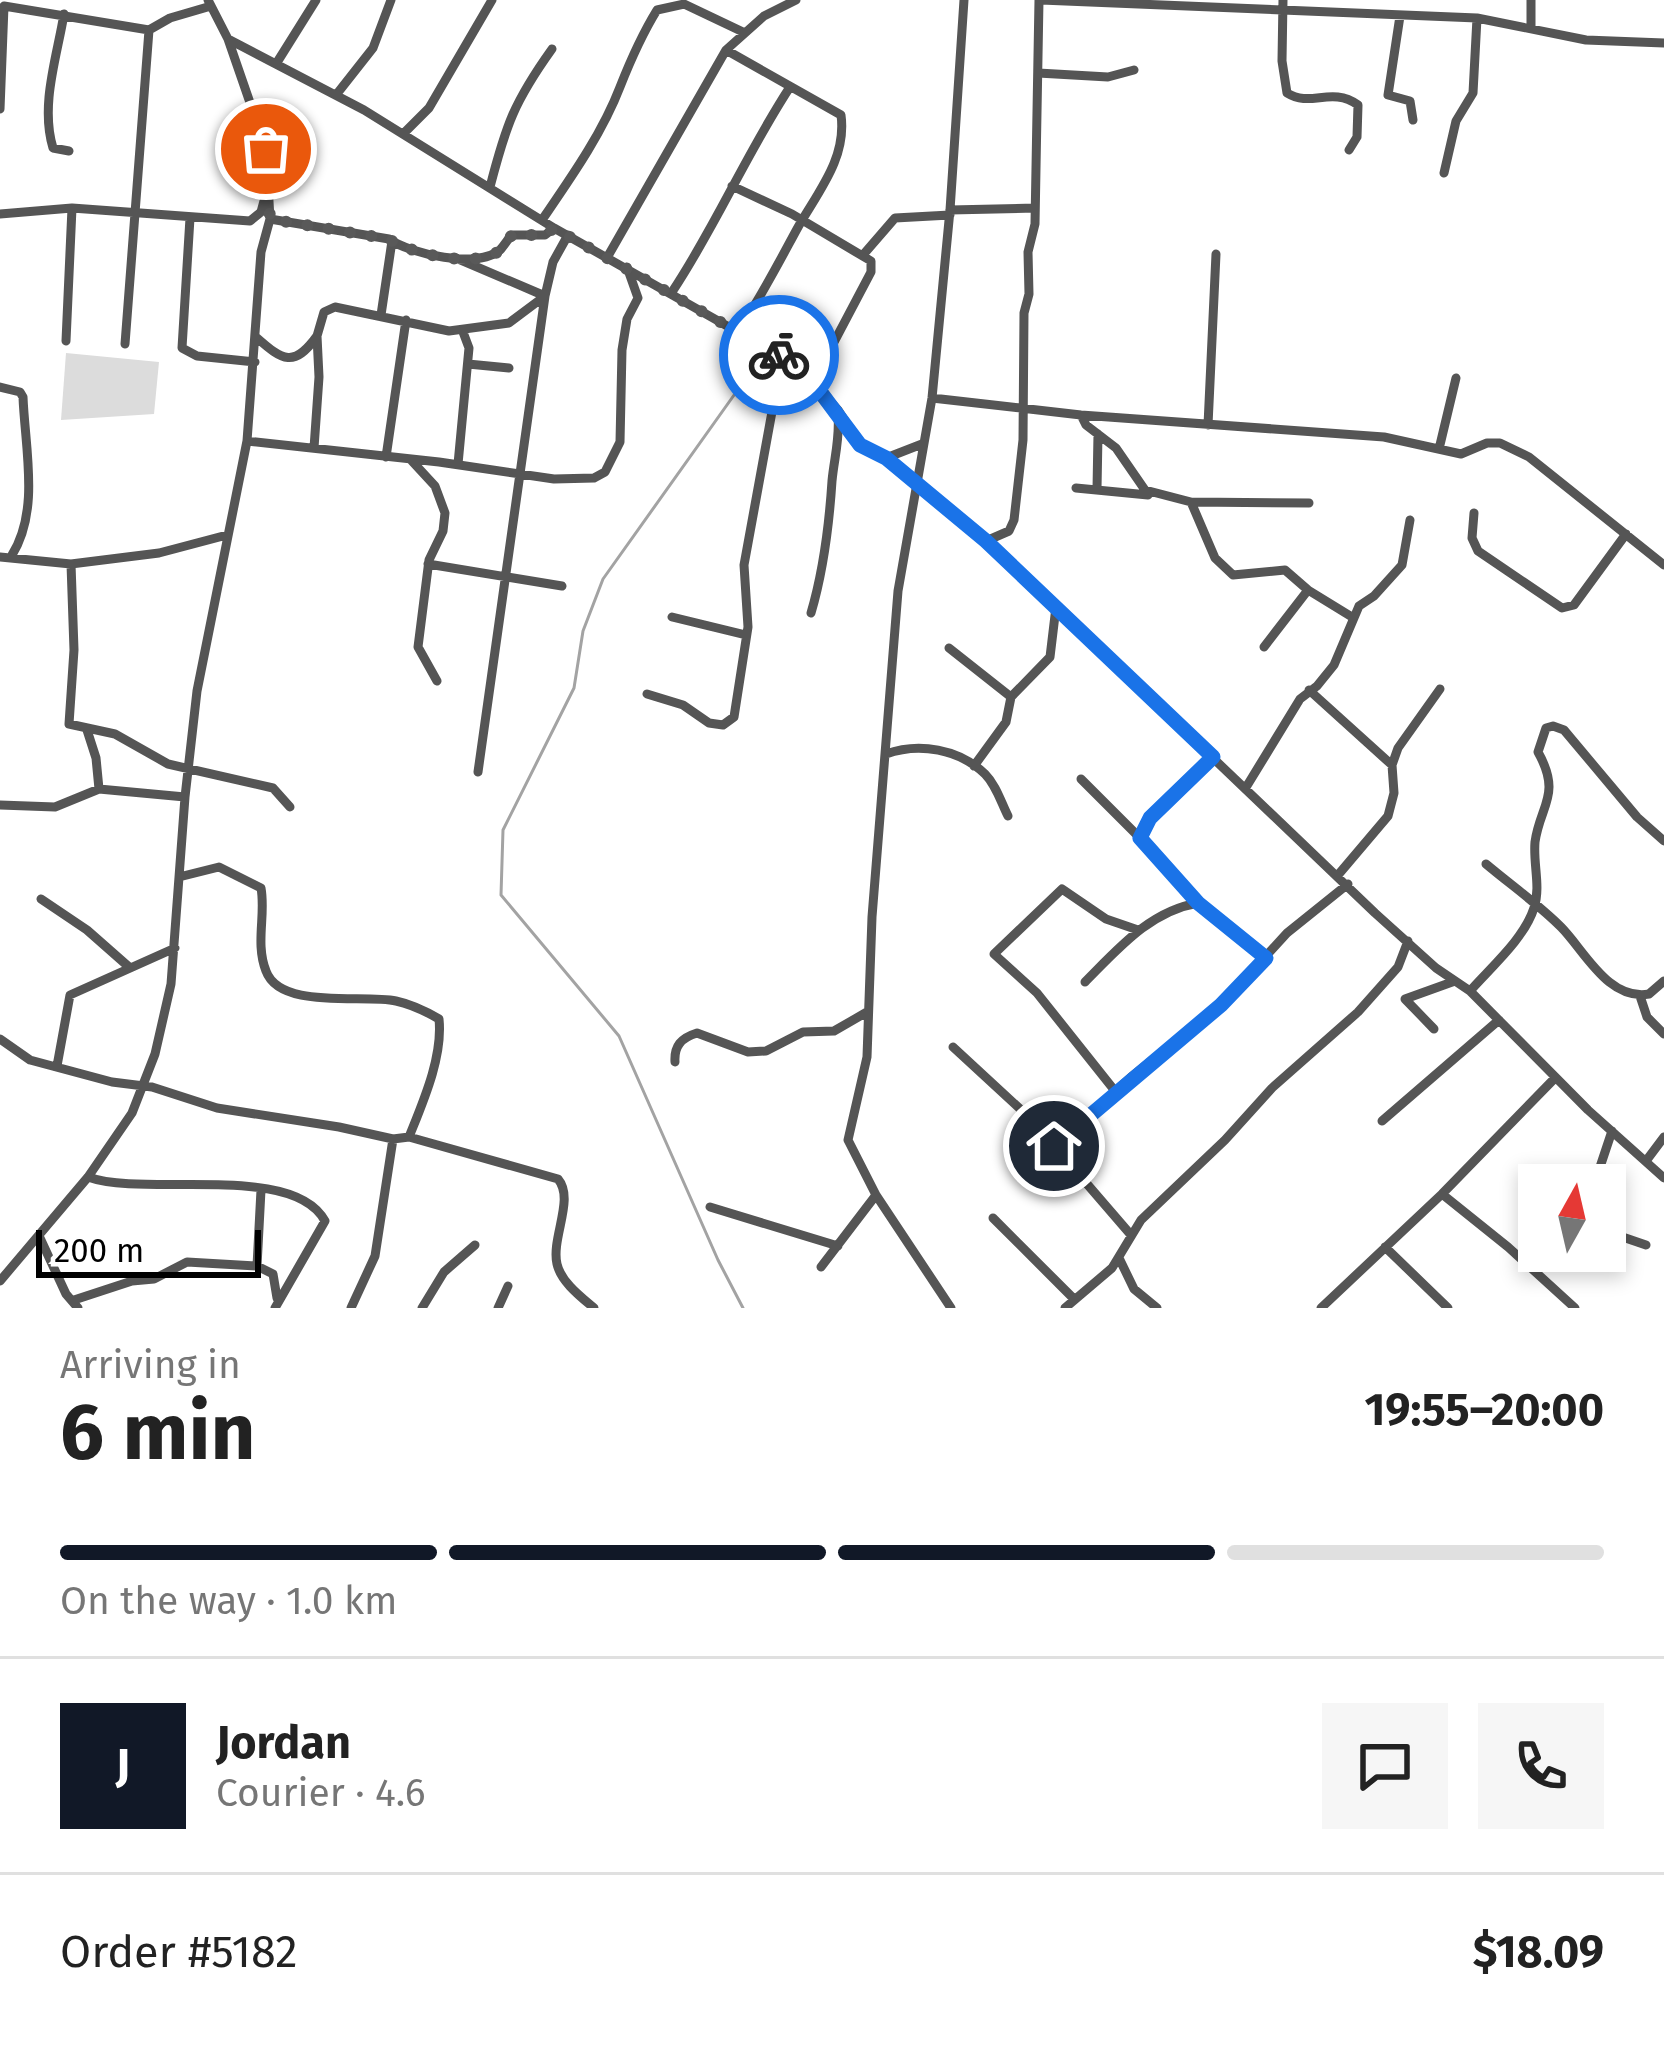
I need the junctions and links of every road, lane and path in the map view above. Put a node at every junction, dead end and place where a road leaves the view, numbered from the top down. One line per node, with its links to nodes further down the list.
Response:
1 (316, 0): 26 (street)
2 (391, 0): 30 (street)
3 (492, 0): 33 (street)
4 (796, 0): 21 (street)
5 (964, 0): 42 (street)
6 (1040, 0): 12 (street); 28 (street)
7 (1366, 0): 15 (street)
8 (1444, 0): 17 (street)
9 (1531, 0): 19 (street)
10 (4, 3): 14 (street); 31 (street)
11 (212, 4): 20 (street); 22 (street)
12 (1191, 4): 13 (street)
13 (1282, 6): 15 (street); 34 (street)
14 (64, 14): 20 (street); 35 (street)
15 (1366, 14): 16 (street)
16 (1400, 16): 17 (street); 32 (street)
17 (1443, 16): 18 (street)
18 (1478, 18): 19 (street); 36 (street)
19 (1531, 28): 23 (street)
20 (149, 30): 44 (street)
21 (743, 32): 25 (street); 47 (street)
22 (228, 39): 26 (street); 39 (street)
23 (1664, 43)
24 (552, 50): 38 (street)
25 (726, 50): 29 (street); 56 (street)
26 (276, 64): 30 (street)
27 (1134, 70): 28 (street)
28 (1037, 73): 41 (street)
29 (790, 87): 37 (street); 48 (street)
30 (336, 95): 33 (street)
31 (0, 109)
32 (1413, 120)
33 (404, 133): 38 (street)
34 (1349, 150)
35 (69, 152)
36 (1444, 173)
37 (732, 186): 48 (street); 59 (street)
38 (490, 187): 47 (street)
39 (266, 195): 46 (street); 49 (street)
40 (72, 208): 43 (street); 44 (street); 67 (street)
41 (1035, 208): 42 (street); 77 (street)
42 (950, 213): 55 (street); 76 (street)
43 (0, 214)
44 (134, 214): 45 (street); 68 (street)
45 (190, 218): 49 (street); 70 (street)
46 (270, 219): 52 (street); 53 (street)
47 (542, 220): 50 (street)
48 (802, 220): 55 (street); 63 (street)
49 (250, 221): 53 (street)
50 (554, 228): 51 (street); 57 (street)
51 (568, 236): 56 (street); 60 (street)
52 (392, 241): 57 (street); 61 (street)
53 (261, 252): 66 (street)
54 (1216, 254): 80 (street)
55 (863, 255): 74 (street)
56 (608, 256): 58 (street)
57 (456, 258): 60 (street)
58 (627, 266): 59 (street); 90 (street)
59 (672, 292): 63 (street)
60 (545, 296): 64 (street); 90 (street)
61 (381, 315): 62 (street); 65 (street)
62 (406, 320): 64 (street); 86 (street)
63 (739, 330): 69 (street)
64 (464, 332): 71 (street)
65 (317, 336): 66 (street); 84 (street)
66 (256, 337): 70 (street)
67 (66, 341)
68 (125, 344)
69 (782, 357): 74 (street); 113 (street)
70 (254, 362): 82 (street)
71 (468, 364): 72 (street); 89 (street)
72 (509, 368)
73 (1456, 378): 85 (street)
74 (813, 382): 78 (street)
75 (0, 387): 102 (street)
76 (932, 398): 77 (street); 83 (street)
77 (1022, 409): 79 (street); 101 (street)
78 (838, 410): 87 (street); 110 (street)
79 (1081, 415): 80 (street); 81 (street)
80 (1208, 425): 85 (street)
81 (1098, 434): 93 (street); 94 (street)
82 (248, 441): 84 (street); 100 (street)
83 (922, 445): 87 (street); 91 (street)
84 (314, 448): 86 (street)
85 (1439, 449): 99 (street)
86 (386, 457): 88 (street)
87 (886, 458): 91 (street)
88 (411, 460): 89 (street); 104 (street)
89 (458, 464): 90 (street)
90 (520, 475): 106 (street)
91 (919, 486): 101 (street); 122 (street)
92 (1076, 488): 93 (street)
93 (1097, 488): 94 (street)
94 (1153, 495): 95 (street)
95 (1191, 502): 96 (street); 108 (street)
96 (1309, 503)
97 (1474, 513): 99 (street)
98 (1410, 520): 111 (street)
99 (1626, 534): 105 (street)
100 (227, 535): 103 (street); 126 (street)
101 (986, 541): 109 (street)
102 (6, 556): 103 (street)
103 (71, 564): 121 (street)
104 (428, 564): 106 (street); 116 (street)
105 (1664, 565)
106 (507, 576): 107 (street); 127 (street)
107 (562, 586)
108 (1309, 590): 111 (street); 114 (street)
109 (1056, 608): 120 (street); 123 (street)
110 (811, 613)
111 (1352, 616): 118 (street)
112 (672, 617): 113 (street)
113 (746, 635): 119 (street)
114 (1264, 646)
115 (949, 648): 120 (street)
116 (437, 681)
117 (1440, 689): 124 (street)
118 (1309, 690): 124 (street); 130 (street)
119 (647, 694)
120 (1011, 697): 125 (street)
121 (88, 730): 126 (street); 129 (street)
122 (886, 754): 125 (street); 154 (street)
123 (1213, 757): 130 (street); 135 (street)
124 (1392, 765): 138 (street)
125 (974, 766): 134 (street)
126 (188, 770): 131 (street); 133 (street)
127 (478, 772)
128 (1081, 779): 135 (street)
129 (99, 789): 131 (street); 132 (street)
130 (1245, 789): 138 (street)
131 (184, 797): 139 (street)
132 (0, 805)
133 (290, 807)
134 (1008, 816)
135 (1140, 838): 142 (street)
136 (1664, 841): 143 (street)
137 (1486, 864): 143 (street)
138 (1338, 875): 140 (street)
139 (179, 877): 146 (street); 167 (street)
140 (1348, 884): 145 (street); 147 (street)
141 (41, 898): 148 (street)
142 (1198, 903): 144 (street); 147 (street)
143 (1535, 905): 152 (street); 153 (street)
144 (1138, 930): 151 (street); 164 (street)
145 (1408, 941): 149 (street); 180 (street)
146 (175, 948): 148 (street); 163 (street)
147 (1266, 958): 164 (street)
148 (129, 968): 161 (street)
149 (1455, 981): 152 (street); 156 (street)
150 (1664, 981): 153 (street)
151 (1085, 982)
152 (1470, 991): 155 (street)
153 (1640, 996): 157 (street)
154 (867, 1012): 160 (street); 177 (street)
155 (1499, 1020): 162 (street); 165 (street)
156 (1434, 1029)
157 (1664, 1034)
158 (0, 1039): 161 (street)
159 (953, 1047): 170 (street)
160 (675, 1062)
161 (57, 1066): 163 (street)
162 (1555, 1078): 166 (street); 176 (street)
163 (143, 1087): 169 (street); 173 (street)
164 (1114, 1091): 170 (street)
165 (1382, 1121)
166 (1612, 1131): 171 (street); 172 (street)
167 (410, 1137): 169 (street); 198 (street)
168 (1664, 1137): 171 (street)
169 (393, 1139): 195 (street)
170 (1054, 1146): 180 (street)
171 (1646, 1161): 174 (street)
172 (1601, 1164)
173 (88, 1177): 175 (street); 181 (street)
174 (1664, 1178)
175 (261, 1190): 188 (street); 194 (street)
176 (1442, 1194): 186 (street); 204 (street)
177 (876, 1195): 185 (street); 199 (street)
178 (710, 1207): 185 (street)
179 (993, 1218): 192 (street)
180 (1131, 1235): 187 (street)
181 (40, 1238): 190 (street); 193 (street)
182 (1626, 1238): 184 (street)
183 (475, 1244): 196 (street)
184 (1646, 1245)
185 (838, 1246): 189 (street)
186 (1385, 1247): 202 (street); 203 (street)
187 (1120, 1258): 192 (street); 201 (street)
188 (257, 1267): 193 (street); 194 (street)
189 (821, 1267)
190 (0, 1281)
191 (508, 1286): 197 (street)
192 (1074, 1299): 200 (street)
193 (76, 1304)
194 (276, 1306)
195 (352, 1308)
196 (422, 1308)
197 (498, 1308)
198 (594, 1308)
199 (951, 1308)
200 (1065, 1308)
201 (1157, 1308)
202 (1321, 1308)
203 (1448, 1308)
204 (1575, 1308)

